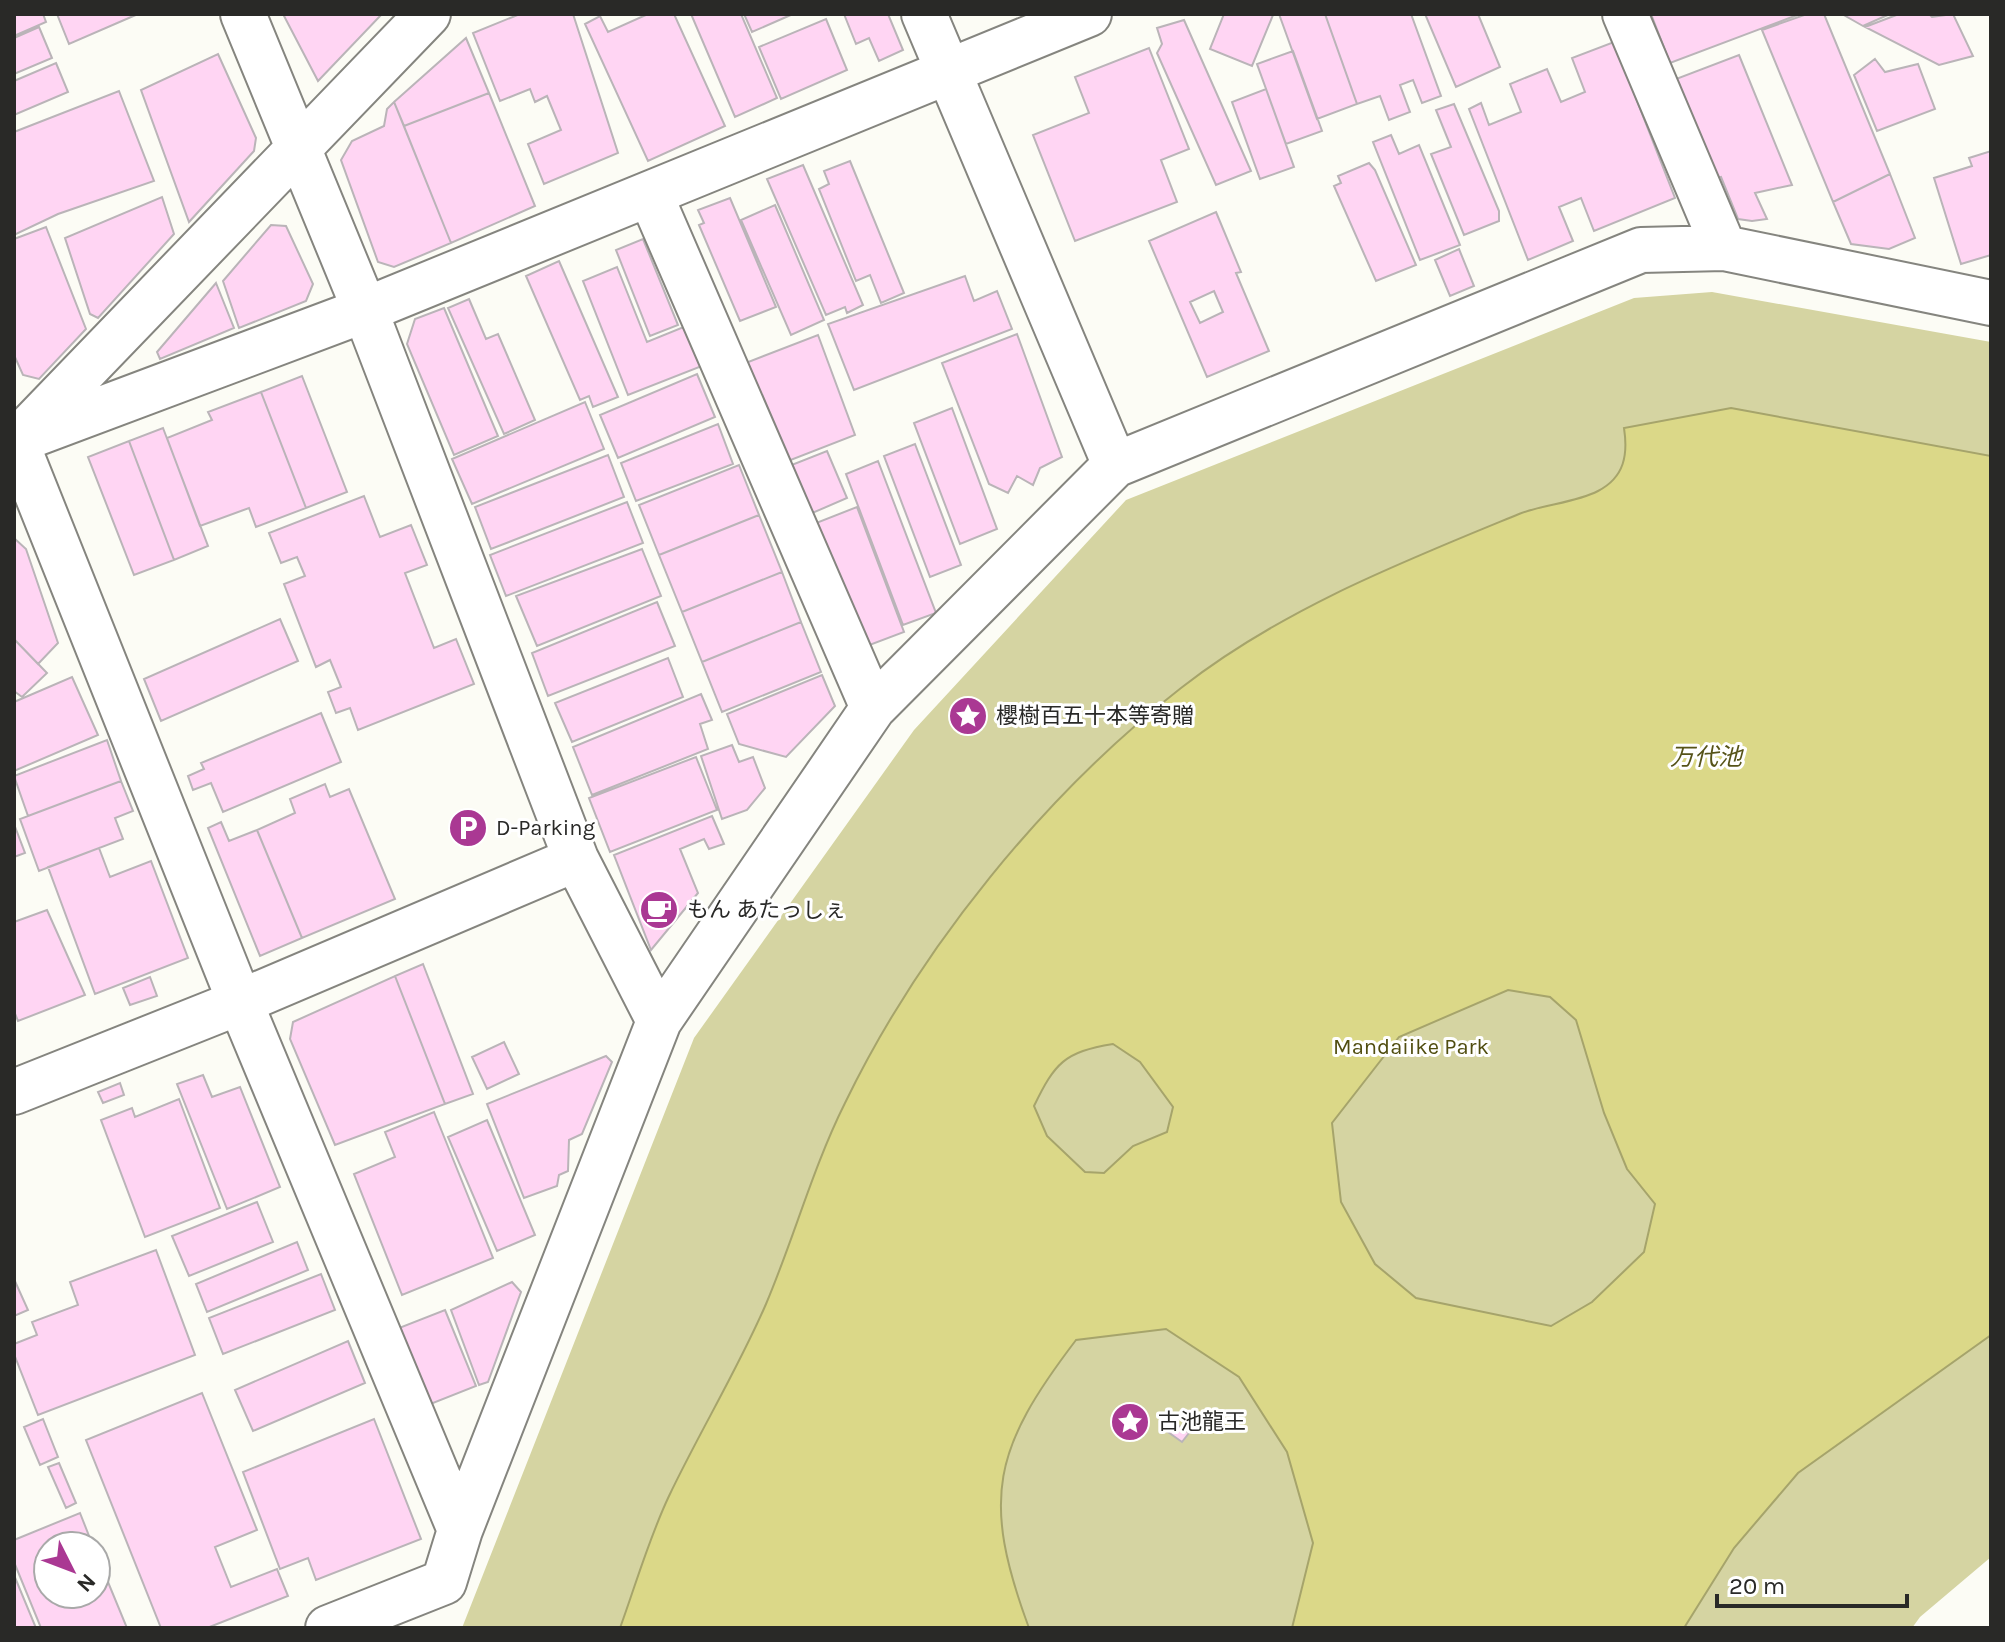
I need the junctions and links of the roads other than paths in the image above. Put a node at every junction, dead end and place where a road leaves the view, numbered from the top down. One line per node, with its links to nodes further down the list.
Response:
1 (243, 14): 7 (street)
2 (428, 14): 7 (street)
3 (924, 14): 6 (street)
4 (1089, 14): 6 (street)
5 (1625, 14): 9 (street)
6 (947, 73): 8 (street); 13 (street)
7 (299, 150): 11 (street); 12 (street)
8 (650, 194): 11 (street); 14 (street)
9 (1724, 248): 10 (street); 13 (street)
10 (1991, 303)
11 (365, 310): 12 (street); 15 (street)
12 (15, 440): 16 (street)
13 (1115, 465): 14 (street)
14 (873, 708): 17 (street)
15 (576, 859): 16 (street); 17 (street)
16 (240, 1002): 18 (street); 19 (street)
17 (659, 1021): 19 (street)
18 (14, 1092)
19 (460, 1530): 20 (street)
20 (328, 1628)

